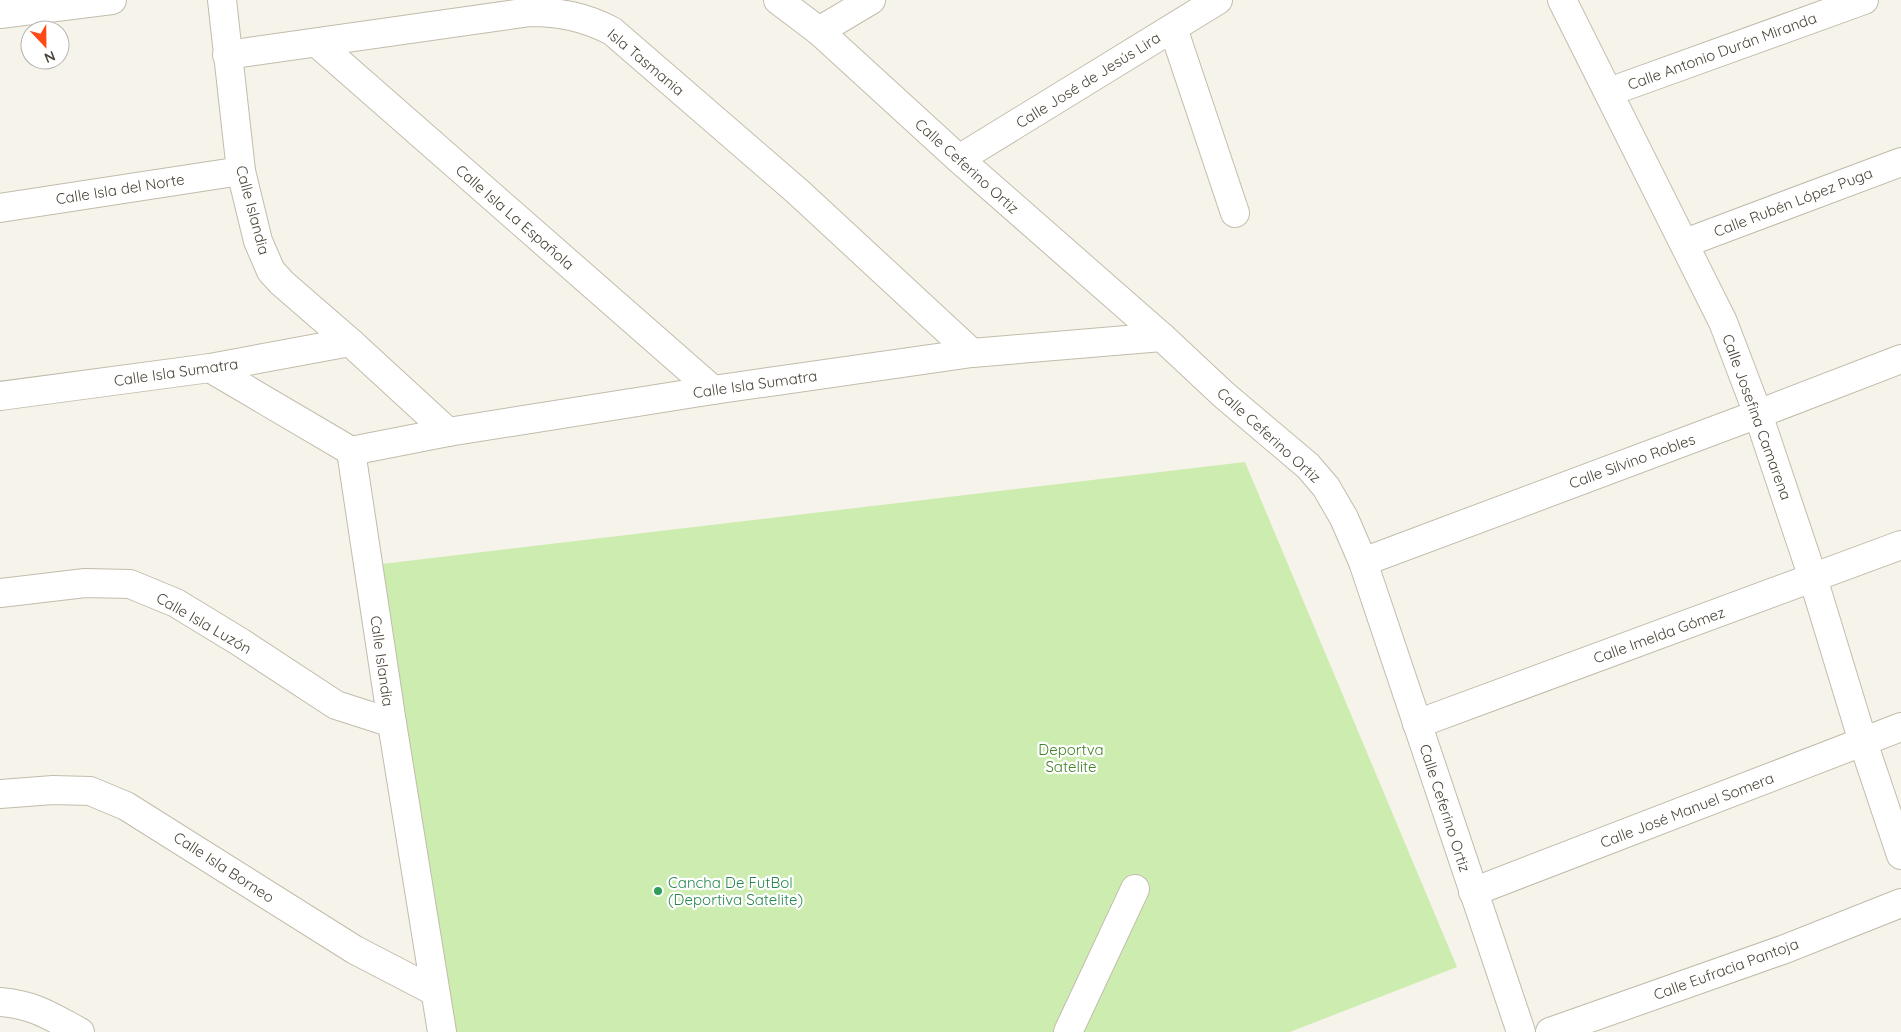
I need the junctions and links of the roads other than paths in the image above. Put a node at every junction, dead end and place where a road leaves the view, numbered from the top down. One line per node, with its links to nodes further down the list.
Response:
1 (112, 0): 8 (street)
2 (222, 0): 12 (street, Calle Islandia)
3 (778, 0): 10 (street, Calle Ceferino Ortiz)
4 (872, 0): 10 (street)
5 (1218, 0): 9 (street, Calle José de Jesús Lira)
6 (1562, 0): 13 (street, Calle Josefina Camarena)
7 (1864, 0): 13 (street, Calle Antonio Durán Miranda)
8 (0, 14)
9 (1173, 28): 14 (street, Calle José de Jesús Lira); 18 (street)
10 (819, 31): 14 (street, Calle Ceferino Ortiz)
11 (317, 43): 12 (street, Isla Tasmania); 22 (street, Isla Tasmania); 25 (street, Calle Isla La Española)
12 (227, 56): 16 (street, Calle Islandia)
13 (1609, 92): 19 (street, Calle Josefina Camarena)
14 (959, 159): 20 (street, Calle Ceferino Ortiz)
15 (1901, 162): 19 (street, Calle Rubén López Puga)
16 (241, 171): 17 (street, Calle Isla del Norte); 21 (street, Calle Islandia)
17 (0, 208)
18 (1235, 213)
19 (1684, 243): 27 (street, Calle Josefina Camarena)
20 (1162, 337): 22 (street, Calle Isla Sumatra); 31 (street, Calle Ceferino Ortiz)
21 (350, 342): 24 (street, Calle Isla Sumatra); 28 (street, Calle Islandia)
22 (972, 354): 25 (street, Calle Isla Sumatra)
23 (1901, 359): 27 (street, Calle Silvino Robles)
24 (210, 368): 26 (street, Calle Isla Sumatra); 29 (street)
25 (713, 390): 28 (street, Calle Isla Sumatra)
26 (0, 396)
27 (1758, 414): 31 (street, Calle Silvino Robles); 32 (street, Calle Josefina Camarena)
28 (448, 432): 29 (street, Calle Isla Sumatra)
29 (351, 451): 34 (street, Calle Islandia)
30 (1901, 545): 32 (street, Calle Imelda Gómez)
31 (1363, 562): 35 (street, Calle Ceferino Ortiz)
32 (1813, 578): 35 (street, Calle Imelda Gómez); 37 (street, Calle Josefina Camarena)
33 (0, 593): 34 (street, Calle Isla Luzón)
34 (392, 723): 43 (street, Calle Islandia)
35 (1417, 724): 41 (street, Calle Ceferino Ortiz)
36 (1901, 727): 37 (street, Calle José Manuel Somera)
37 (1863, 742): 39 (street, Calle Josefina Camarena); 41 (street, Calle José Manuel Somera)
38 (0, 794): 43 (street, Calle Isla Borneo)
39 (1901, 855)
40 (1135, 889): 47 (street)
41 (1473, 892): 48 (street, Calle Ceferino Ortiz)
42 (1901, 903): 49 (street, Calle Eufracia Pantoja)
43 (434, 991): 46 (street, Calle Islandia)
44 (0, 1002): 45 (street)
45 (80, 1032)
46 (442, 1032)
47 (1068, 1032)
48 (1521, 1032)
49 (1550, 1032)

